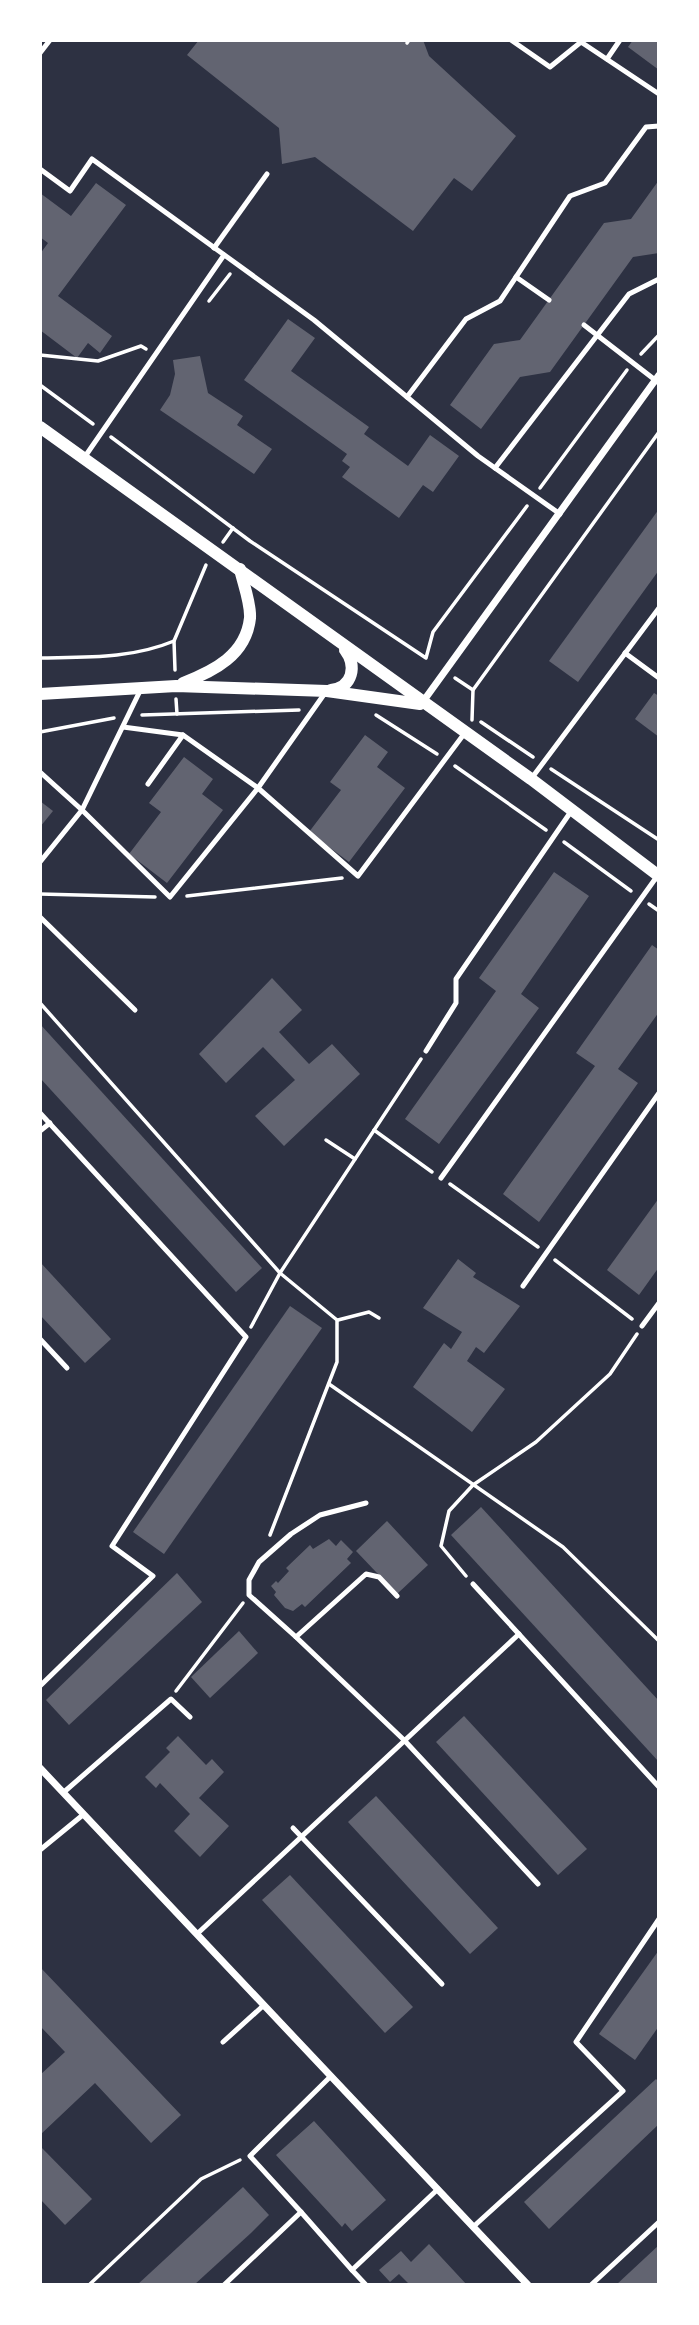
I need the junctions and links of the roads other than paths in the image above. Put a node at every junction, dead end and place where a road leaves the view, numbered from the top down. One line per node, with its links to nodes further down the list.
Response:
1 (50, 40): 5 (lane)
2 (510, 40): 4 (lane)
3 (620, 40): 6 (lane)
4 (581, 41): 6 (lane)
5 (40, 53)
6 (607, 59): 7 (lane)
7 (659, 93)
8 (659, 126): 13 (lane)
9 (40, 169): 11 (lane)
10 (267, 174): 11 (lane)
11 (214, 248): 12 (lane)
12 (224, 255): 19 (lane); 21 (lane)
13 (516, 277): 15 (lane); 19 (lane)
14 (659, 279): 17 (lane)
15 (549, 300)
16 (584, 325): 17 (lane)
17 (597, 336): 18 (lane); 22 (lane)
18 (657, 379): 23 (street)
19 (407, 397): 22 (lane)
20 (40, 427): 21 (street)
21 (84, 458): 24 (street)
22 (495, 468): 23 (lane)
23 (560, 514): 33 (street)
24 (240, 569): 26 (street); 29 (street)
25 (659, 608): 27 (lane)
26 (342, 646): 31 (street); 33 (street)
27 (625, 653): 28 (lane); 38 (lane)
28 (659, 678)
29 (176, 686): 30 (street); 31 (street)
30 (141, 688): 32 (street); 34 (lane)
31 (327, 691): 33 (street); 40 (lane)
32 (40, 694)
33 (422, 704): 35 (street)
34 (123, 727): 36 (lane); 41 (lane)
35 (464, 734): 38 (street); 40 (lane)
36 (183, 735): 39 (lane); 40 (lane)
37 (40, 772): 41 (lane)
38 (531, 779): 42 (street)
39 (148, 784)
40 (258, 788): 41 (lane)
41 (82, 810): 43 (lane)
42 (572, 810): 44 (street); 47 (lane)
43 (40, 862)
44 (658, 875): 52 (lane)
45 (40, 917): 46 (lane)
46 (135, 1010)
47 (426, 1051)
48 (659, 1093): 53 (lane)
49 (40, 1113): 50 (lane)
50 (50, 1123): 51 (lane); 63 (lane)
51 (40, 1131)
52 (441, 1178)
53 (523, 1286)
54 (659, 1303): 55 (lane)
55 (642, 1326)
56 (40, 1339): 57 (lane)
57 (67, 1368)
58 (366, 1503): 62 (lane)
59 (473, 1584): 61 (lane)
60 (397, 1596): 62 (lane)
61 (519, 1634): 65 (lane); 67 (lane)
62 (296, 1637): 65 (lane)
63 (40, 1686)
64 (190, 1717): 68 (lane)
65 (404, 1740): 71 (lane); 73 (lane)
66 (40, 1768): 68 (street)
67 (659, 1787)
68 (64, 1793): 69 (street)
69 (84, 1814): 72 (lane); 75 (street)
70 (293, 1828): 71 (lane)
71 (300, 1836): 75 (lane); 76 (lane)
72 (40, 1850)
73 (538, 1884)
74 (659, 1919): 83 (lane)
75 (197, 1934): 77 (street)
76 (442, 1984)
77 (264, 2005): 78 (lane); 79 (street)
78 (223, 2042)
79 (331, 2076): 80 (street); 81 (lane)
80 (438, 2189): 83 (street); 84 (lane)
81 (301, 2212): 84 (lane); 85 (lane)
82 (659, 2222): 88 (lane)
83 (473, 2227): 87 (street)
84 (352, 2270): 86 (lane)
85 (224, 2285)
86 (366, 2285)
87 (528, 2285)
88 (591, 2285)

